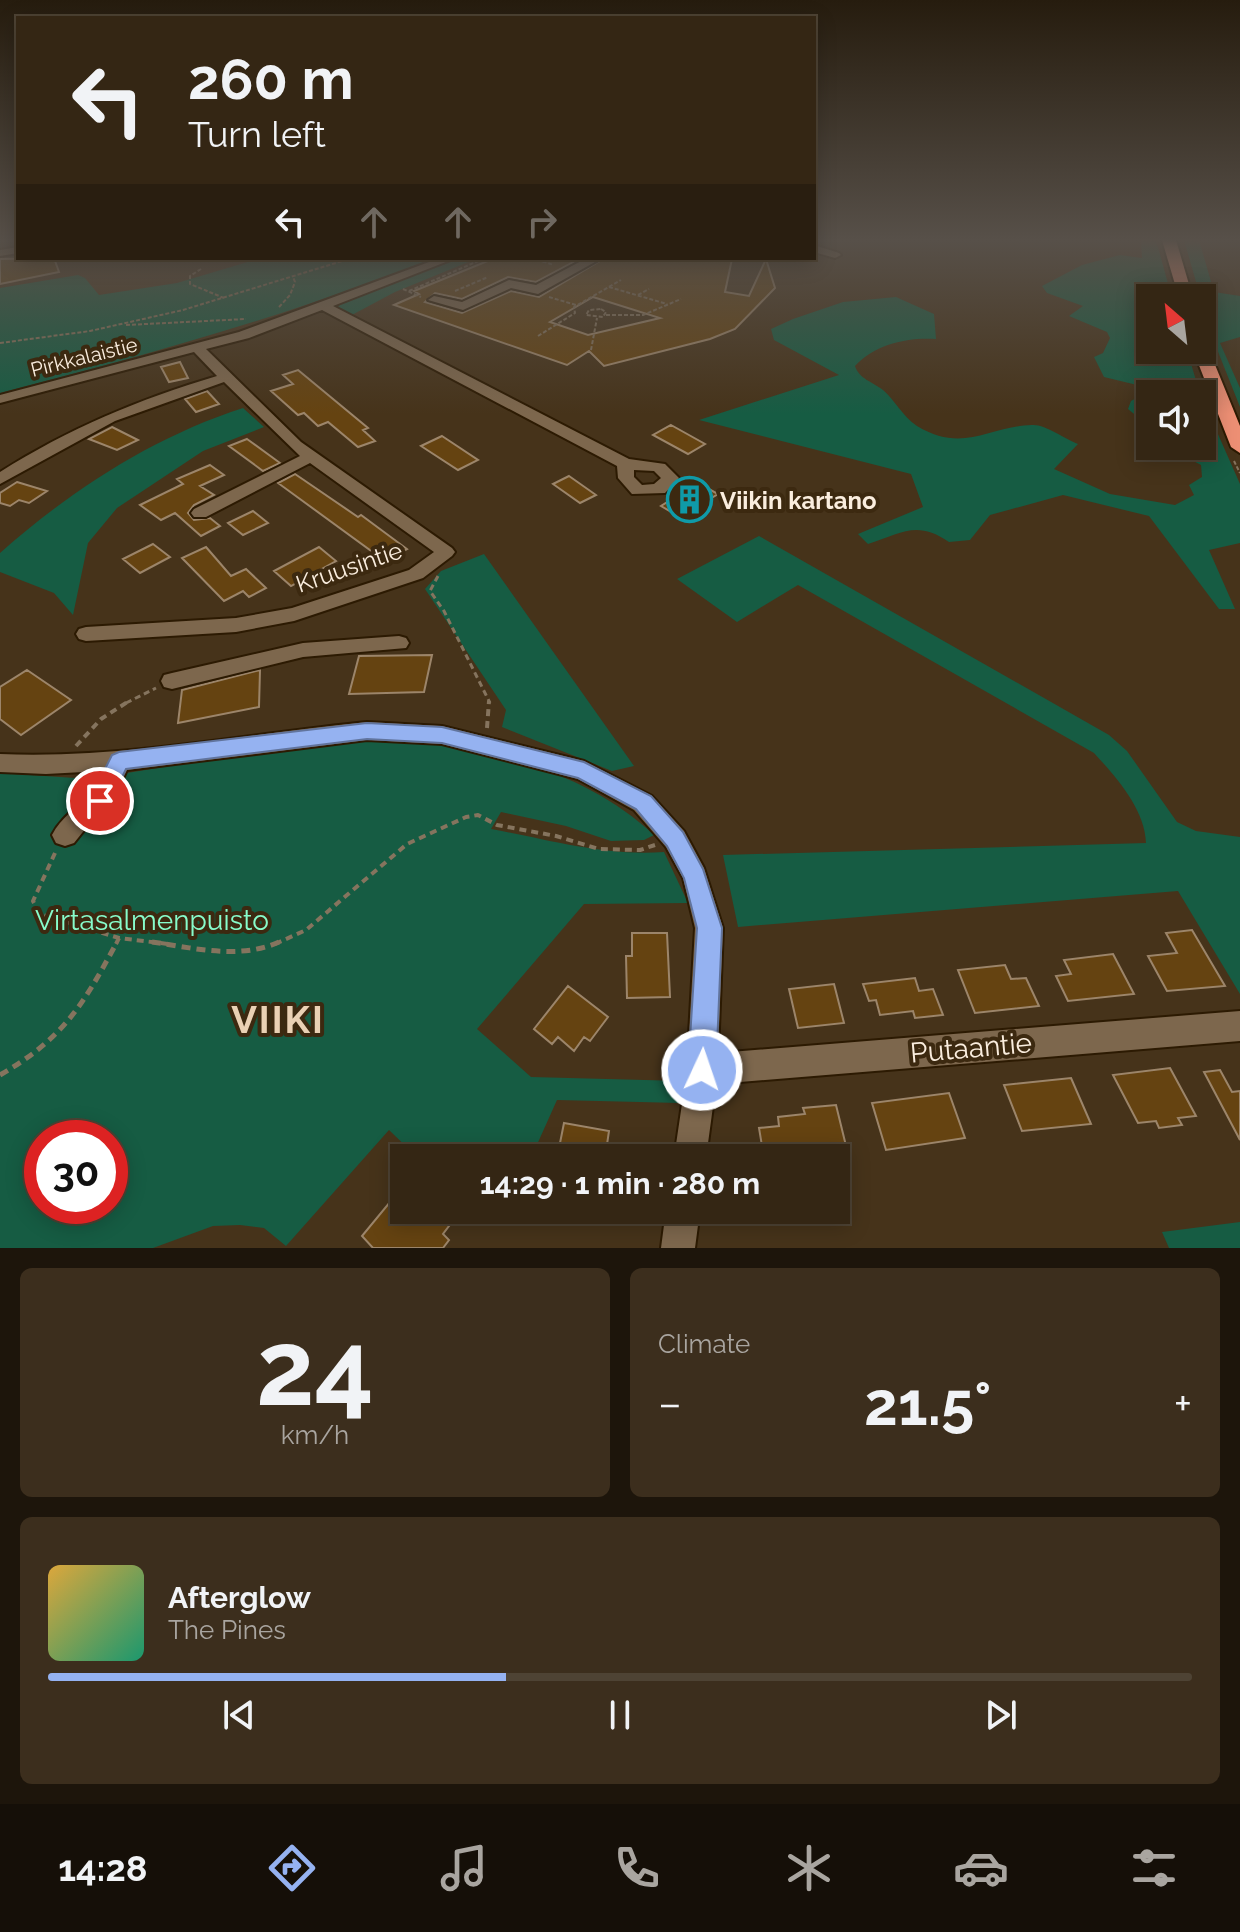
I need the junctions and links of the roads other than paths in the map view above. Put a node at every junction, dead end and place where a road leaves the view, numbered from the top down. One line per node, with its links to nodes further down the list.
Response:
1 (347, 298): 4 (street, Pirkkalaistie)
2 (479, 298): 3 (street)
3 (434, 300)
4 (325, 307): 5 (street, Pirkkalaistie); 11 (street)
5 (198, 349): 7 (street, Kruusintie); 8 (street, Pirkkalaistie)
6 (1206, 364): 9 (highway)
7 (227, 377): 10 (street, Kruusintie); 12 (street)
8 (0, 399)
9 (1240, 447)
10 (312, 456): 13 (street); 14 (street, Kruusintie)
11 (625, 464)
12 (0, 479)
13 (200, 513)
14 (294, 614): 15 (street, Kruusintie); 17 (street)
15 (86, 634)
16 (399, 643): 17 (street)
17 (303, 650): 18 (street)
18 (172, 681)
19 (119, 761): 20 (street); 21 (street); 23 (street)
20 (0, 763)
21 (65, 835)
22 (1240, 1026): 23 (street, Putaantie)
23 (702, 1070): 24 (street)
24 (692, 1144)
25 (681, 1224): 26 (street)
26 (678, 1248)

